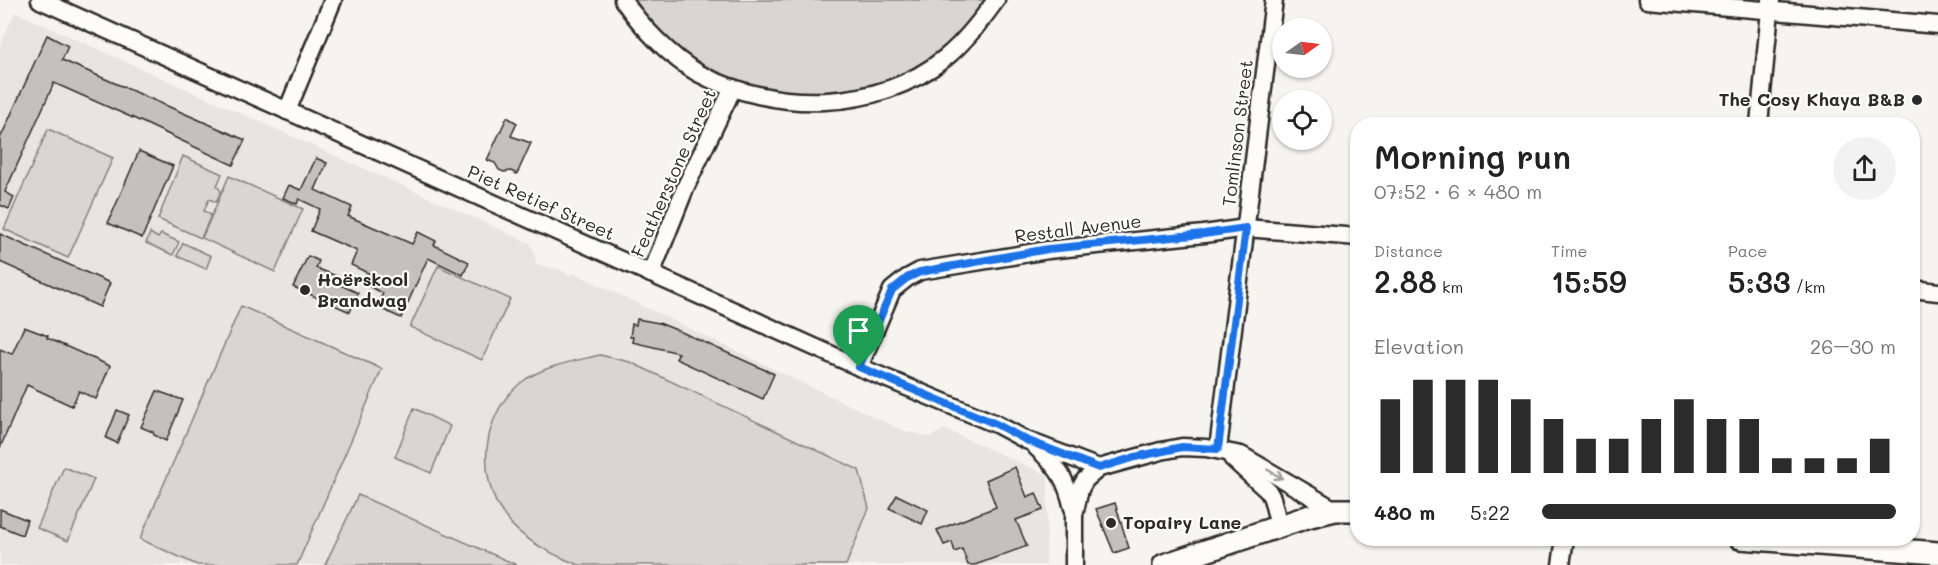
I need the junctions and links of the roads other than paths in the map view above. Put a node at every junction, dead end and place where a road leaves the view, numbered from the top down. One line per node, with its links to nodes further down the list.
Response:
1 (40, 0): 10 (street, Piet Retief Street)
2 (333, 0): 10 (street)
3 (623, 0): 9 (street)
4 (996, 0): 9 (street)
5 (1274, 0): 12 (street, Tomlinson Street)
6 (1647, 0): 7 (street)
7 (1771, 6): 8 (street); 11 (street)
8 (1938, 25)
9 (733, 88): 14 (street, Featherstone Street)
10 (287, 111): 14 (street, Piet Retief Street)
11 (1761, 117)
12 (1246, 228): 13 (street, Restall Avenue); 17 (street, Restall Avenue); 19 (street, Tomlinson Street)
13 (1350, 236)
14 (651, 274): 17 (street, Piet Retief Street)
15 (1920, 290): 16 (street)
16 (1938, 292)
17 (859, 367): 18 (street, Piet Retief Street)
18 (1026, 440): 20 (street, Piet Retief Street); 23 (street, Piet Retief Street)
19 (1223, 451): 20 (street); 21 (street, one-way to 21); 24 (street)
20 (1099, 468): 23 (street, Piet Retief Street)
21 (1335, 510): 22 (street); 24 (street)
22 (1350, 510)
23 (1074, 515): 28 (street, Piet Retief Street)
24 (1279, 526): 29 (street)
25 (1564, 546): 30 (street)
26 (1839, 546): 27 (street)
27 (1938, 554)
28 (1074, 565)
29 (1164, 565)
30 (1561, 565)

